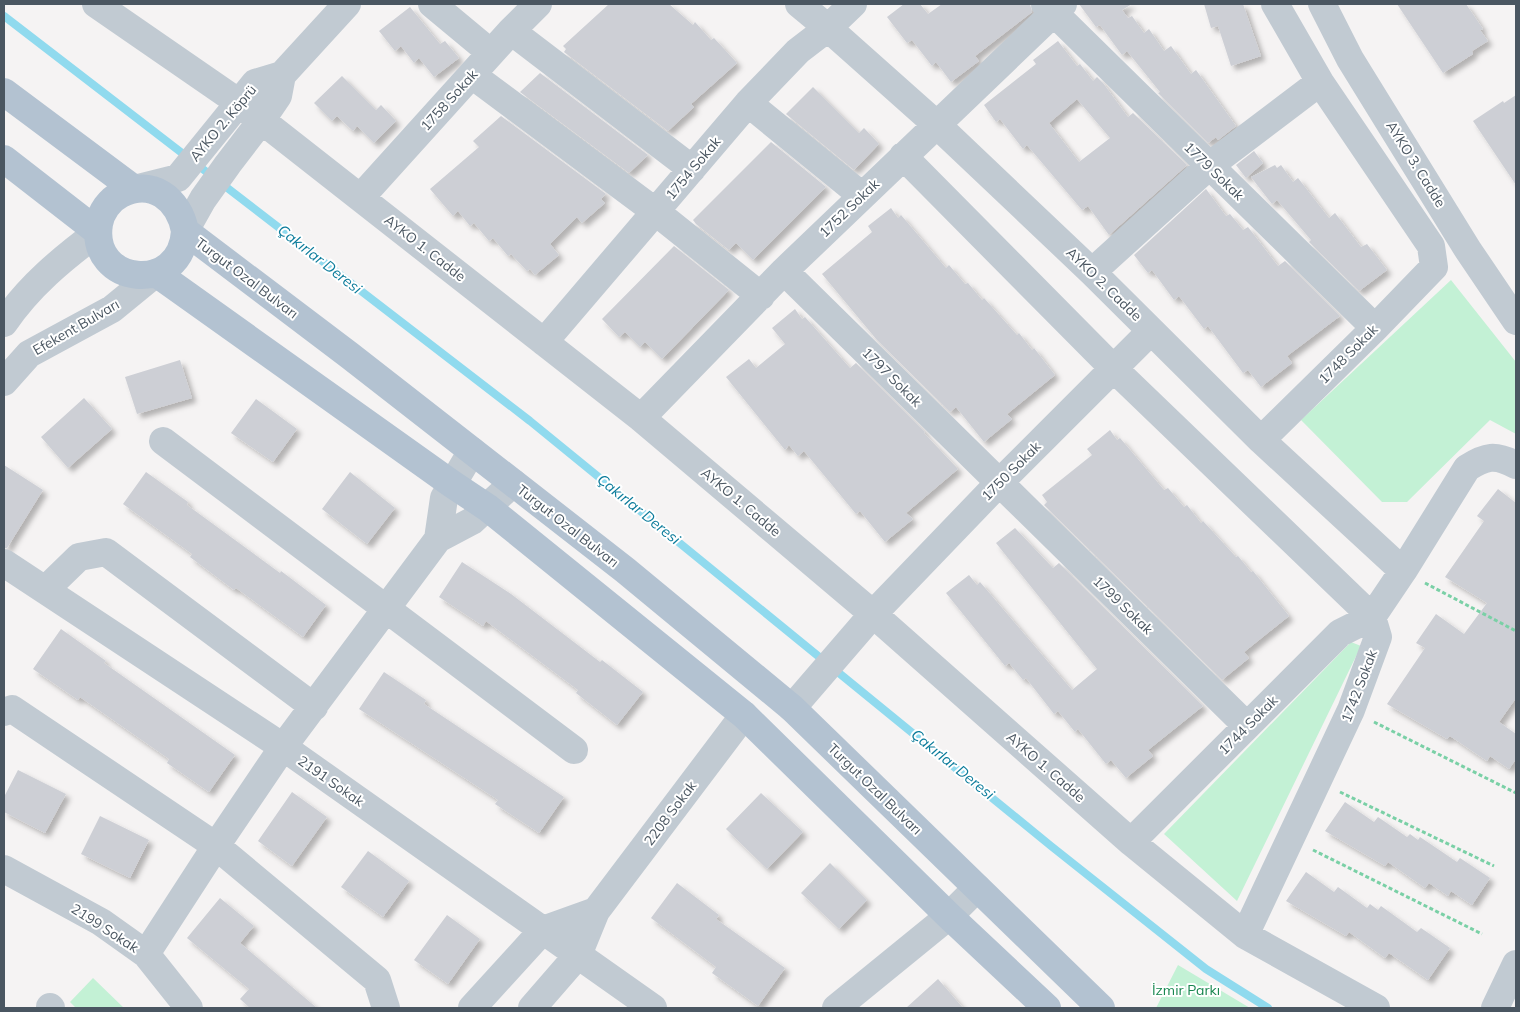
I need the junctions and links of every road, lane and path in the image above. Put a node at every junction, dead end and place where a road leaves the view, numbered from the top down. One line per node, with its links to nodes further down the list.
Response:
1 (96, 4): 17 (street, AYKO 1. Cadde)
2 (347, 4): 13 (street)
3 (432, 4): 12 (street)
4 (538, 4): 11 (street, 1758 Sokak)
5 (799, 4): 10 (street, AYKO 2. Cadde)
6 (853, 4): 10 (street, 1754 Sokak)
7 (1275, 4): 15 (street)
8 (1322, 4): 35 (street, AYKO 3. Cadde)
9 (1054, 7): 20 (street, 1752 Sokak); 23 (street, 1779 Sokak)
10 (828, 28): 18 (street, 1754 Sokak); 20 (street, AYKO 2. Cadde)
11 (511, 31): 12 (street, 1758 Sokak); 24 (street)
12 (491, 54): 14 (street, 1758 Sokak)
13 (282, 75): 17 (street, AYKO 2. Köprü); 19 (street, AYKO 2. Köprü)
14 (472, 75): 27 (street, 1758 Sokak); 28 (street)
15 (1320, 82): 23 (street); 37 (street, 1748 Sokak)
16 (4, 92): 25 (main road, Turgut Ozal Bulvarı)
17 (238, 102): 19 (street, AYKO 1. Cadde); 25 (street, AYKO 2. Köprü)
18 (748, 103): 24 (street, 1754 Sokak); 26 (street)
19 (262, 121): 27 (street, AYKO 1. Cadde); 29 (street, AYKO 2. Köprü)
20 (937, 125): 21 (street, 1752 Sokak); 32 (street, AYKO 2. Cadde)
21 (903, 156): 26 (street, 1752 Sokak); 40 (street)
22 (4, 158): 30 (main road)
23 (1209, 166): 32 (street); 37 (street, 1779 Sokak)
24 (692, 169): 28 (street, 1754 Sokak)
25 (134, 189): 29 (main road, Turgut Ozal Bulvarı); 30 (main road)
26 (861, 195): 31 (street, 1752 Sokak)
27 (360, 197): 39 (street, AYKO 1. Cadde)
28 (656, 212): 34 (street); 39 (street, 1754 Sokak)
29 (185, 231): 33 (main road, Efekent Bulvarı); 45 (main road, Turgut Ozal Bulvarı)
30 (98, 232): 33 (main road); 36 (street)
31 (784, 271): 34 (street, 1752 Sokak); 48 (street, 1797 Sokak)
32 (1092, 272): 38 (street, AYKO 2. Cadde)
33 (156, 273): 41 (street, Efekent Bulvarı); 49 (main road)
34 (761, 296): 42 (street, 1752 Sokak)
35 (1514, 311)
36 (4, 323)
37 (1375, 328): 43 (street, 1748 Sokak)
38 (1151, 330): 40 (street, 1750 Sokak); 43 (street, AYKO 2. Cadde)
39 (544, 342): 42 (street, AYKO 1. Cadde)
40 (1113, 368): 48 (street, 1750 Sokak); 57 (street)
41 (4, 382)
42 (641, 418): 56 (street, AYKO 1. Cadde)
43 (1261, 440): 53 (street, AYKO 2. Cadde)
44 (163, 442): 55 (street)
45 (472, 451): 47 (main road, Turgut Ozal Bulvarı); 49 (street)
46 (1516, 465): 53 (street)
47 (513, 483): 50 (street); 60 (main road, Turgut Ozal Bulvarı)
48 (999, 483): 56 (street, 1750 Sokak); 64 (street, 1799 Sokak)
49 (452, 484): 50 (main road); 51 (street)
50 (488, 508): 51 (street); 63 (main road)
51 (438, 539): 55 (street)
52 (4, 563): 54 (street, 2191 Sokak)
53 (1403, 571): 57 (street); 58 (path)
54 (45, 590): 59 (street); 65 (street, 2191 Sokak)
55 (386, 610): 59 (street); 66 (street)
56 (873, 614): 60 (street, 1750 Sokak); 70 (street, AYKO 1. Cadde)
57 (1372, 617): 61 (street, 1742 Sokak); 64 (street, 1744 Sokak)
58 (1516, 631)
59 (314, 706): 65 (street)
60 (792, 708): 74 (main road, Turgut Ozal Bulvarı)
61 (1351, 710): 67 (street, 1742 Sokak); 68 (path)
62 (4, 712): 71 (street)
63 (744, 715): 75 (street, 2208 Sokak); 76 (main road)
64 (1246, 726): 70 (street, 1744 Sokak)
65 (283, 747): 71 (street); 77 (street, 2191 Sokak)
66 (574, 750)
67 (1317, 781): 69 (street, 1742 Sokak); 72 (path)
68 (1516, 793)
69 (1290, 839): 78 (path); 79 (street, 1742 Sokak)
70 (1131, 842): 79 (street, AYKO 1. Cadde)
71 (216, 846): 80 (street); 84 (street)
72 (1494, 866)
73 (4, 869): 80 (street, 2199 Sokak)
74 (977, 888): 76 (street); 90 (main road, Turgut Ozal Bulvarı)
75 (596, 911): 77 (street); 81 (street, 2208 Sokak)
76 (949, 916): 88 (street); 89 (main road)
77 (543, 930): 81 (street, 2191 Sokak); 85 (street)
78 (1482, 934)
79 (1245, 935): 91 (street, AYKO 1. Cadde)
80 (146, 954): 83 (street, 2199 Sokak)
81 (578, 955): 86 (street, 2208 Sokak); 87 (street, 2191 Sokak)
82 (1516, 964): 92 (street)
83 (189, 1008)
84 (386, 1008)
85 (472, 1008)
86 (532, 1008)
87 (653, 1008)
88 (836, 1008)
89 (1047, 1008)
90 (1101, 1008)
91 (1376, 1008)
92 (1495, 1008)

